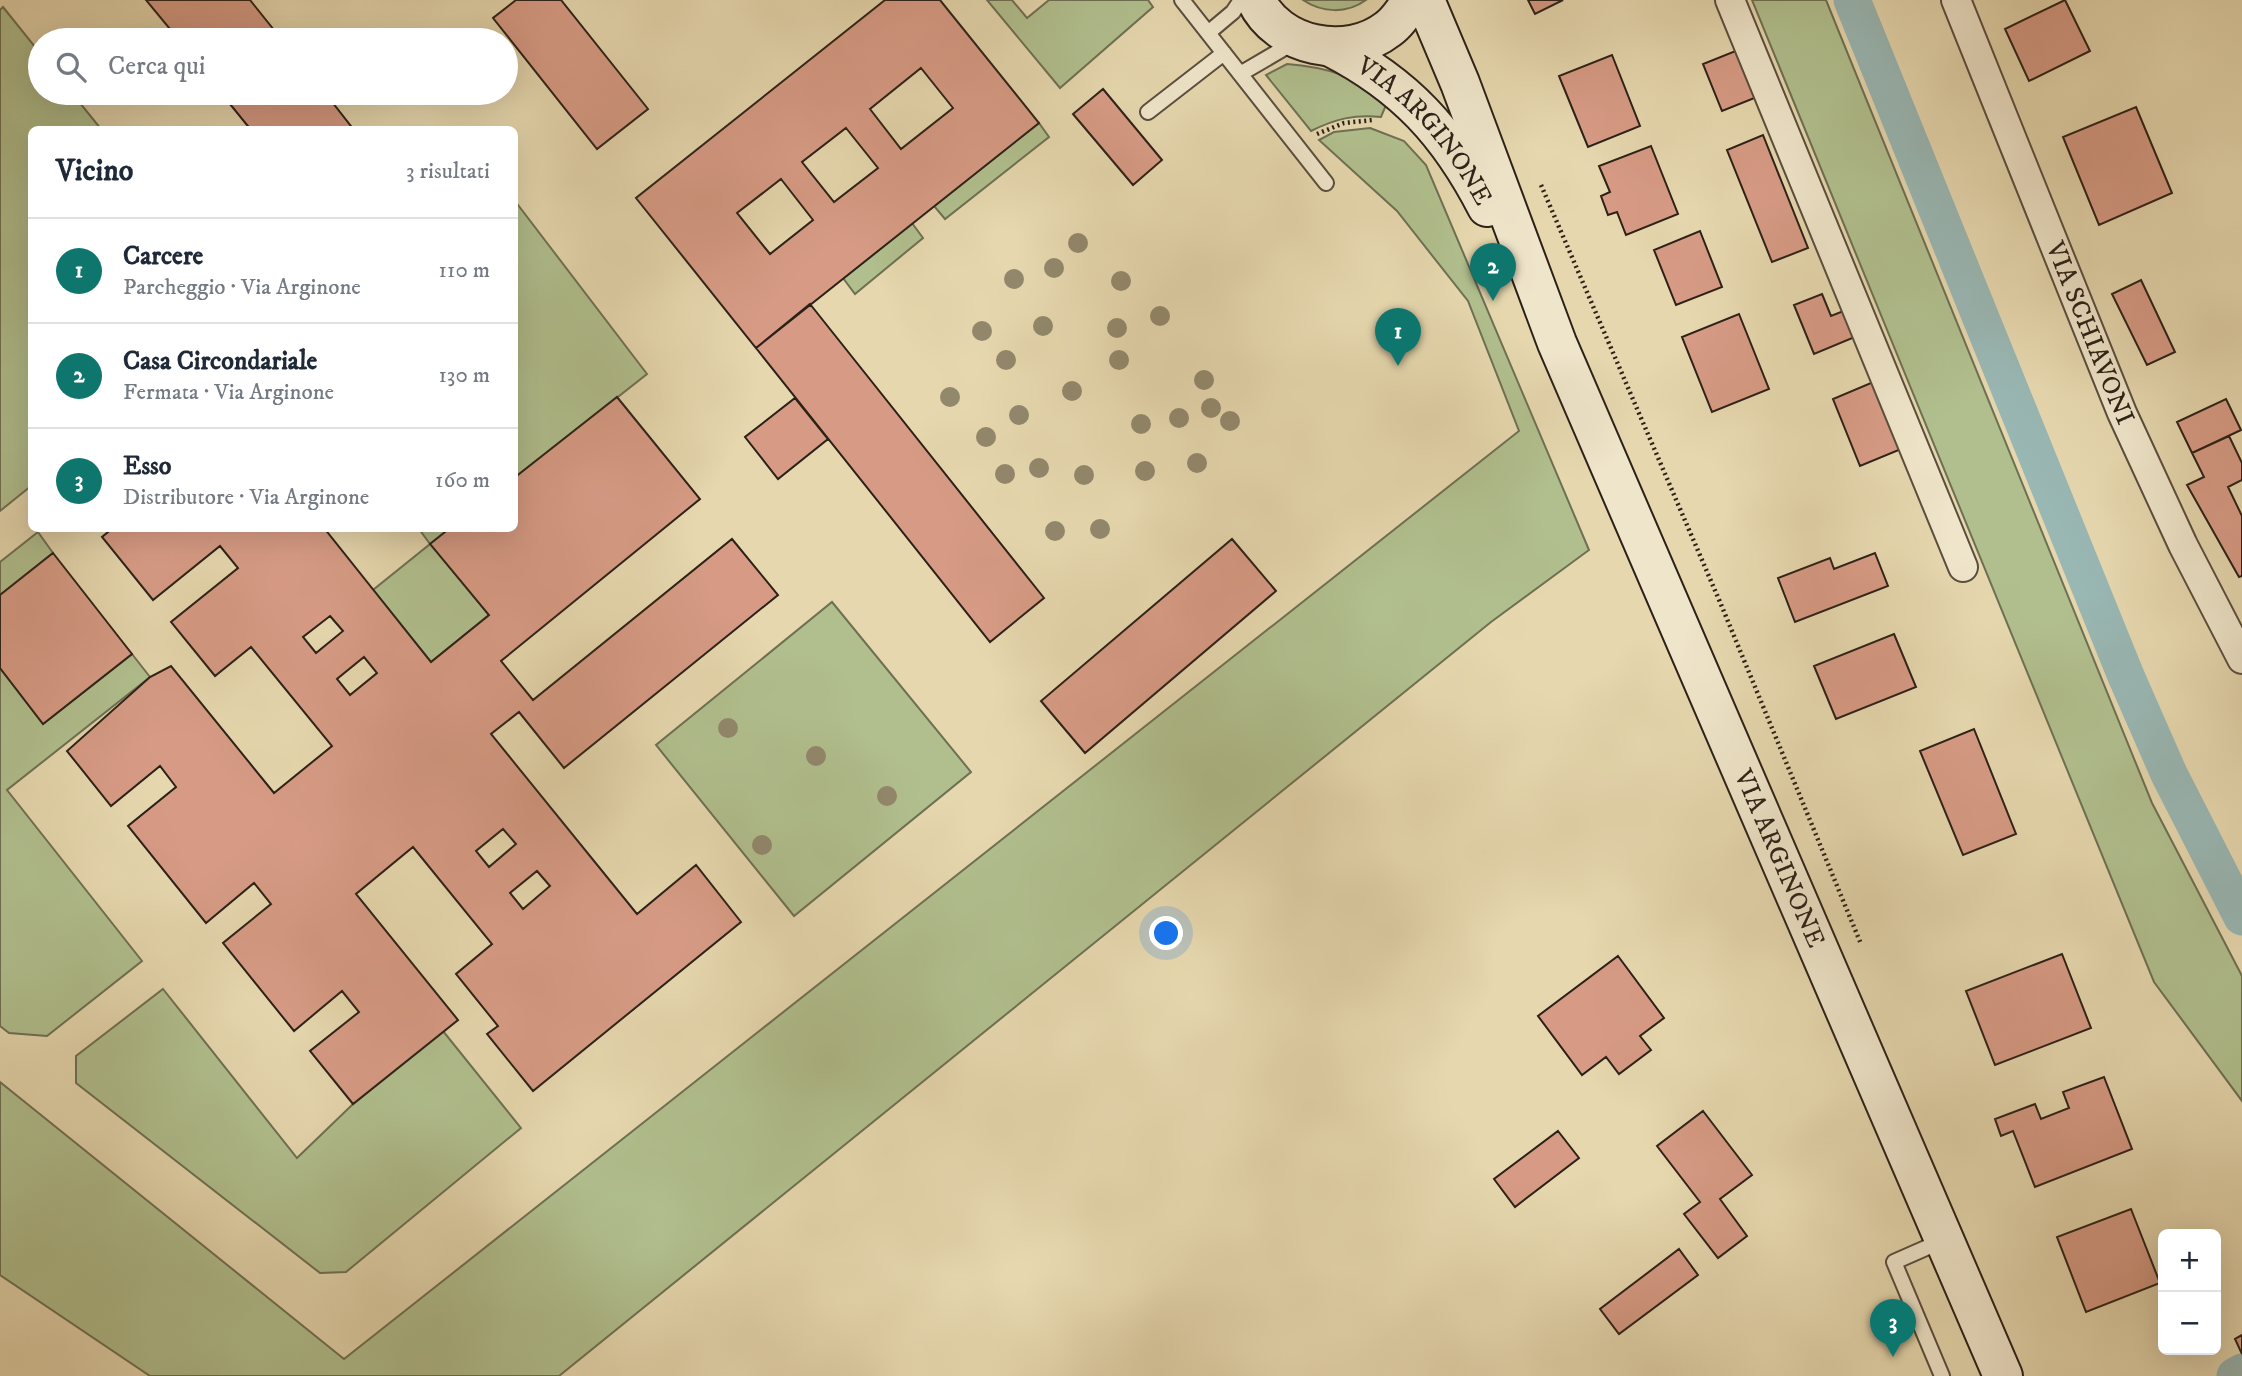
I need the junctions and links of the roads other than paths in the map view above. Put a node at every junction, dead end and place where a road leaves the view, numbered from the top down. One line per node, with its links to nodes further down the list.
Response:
1 (1182, 0): 8 (lane)
2 (1241, 0): 8 (lane)
3 (1256, 0): 9 (main road, VIA ARGINONE)
4 (1412, 0): 9 (main road, VIA ARGINONE)
5 (1425, 0): 14 (main road, VIA ARGINONE)
6 (1730, 0): 15 (street)
7 (1956, 0): 16 (street, VIA SCHIAVONI)
8 (1208, 33): 10 (lane)
9 (1315, 44): 11 (lane); 14 (main road, VIA ARGINONE)
10 (1224, 53): 11 (lane); 12 (lane)
11 (1240, 74): 13 (lane)
12 (1148, 112)
13 (1326, 183)
14 (1557, 343): 17 (main road, VIA ARGINONE)
15 (1963, 567)
16 (2242, 659)
17 (1946, 1240): 18 (lane); 19 (main road, VIA ARGINONE)
18 (1942, 1376)
19 (2003, 1376)

